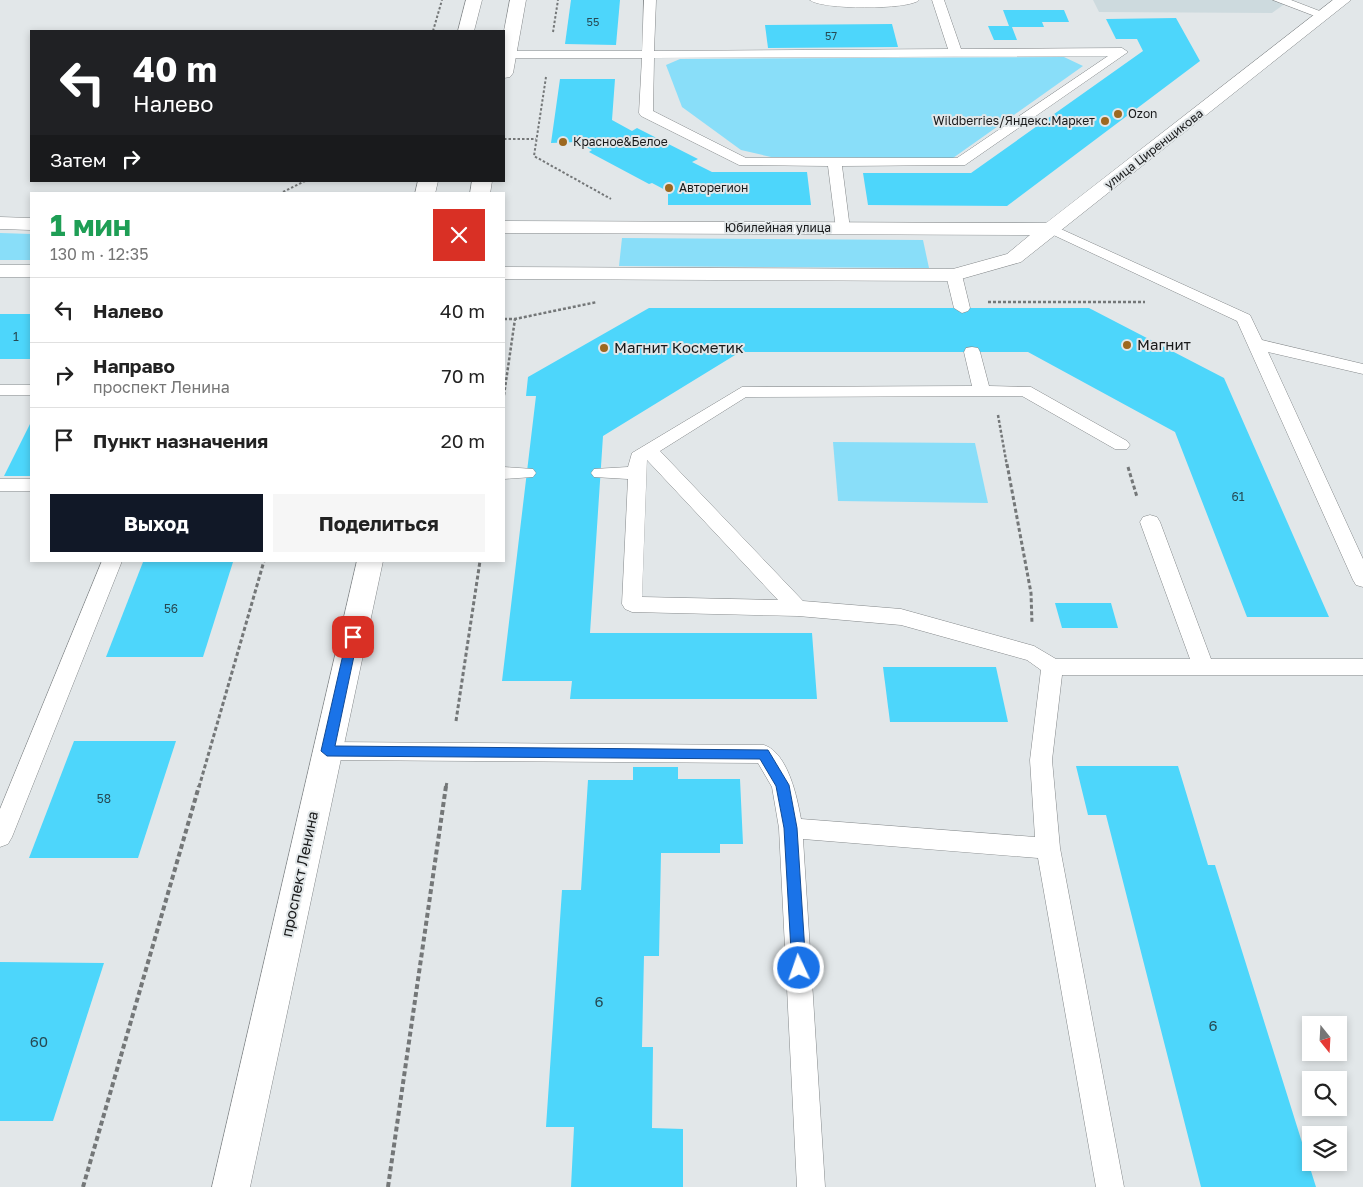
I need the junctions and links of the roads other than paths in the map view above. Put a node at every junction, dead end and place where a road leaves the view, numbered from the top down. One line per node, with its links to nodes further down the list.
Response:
1 (474, 0): 10 (street)
2 (518, 0): 13 (street)
3 (650, 0): 12 (lane)
4 (816, 0): 5 (lane)
5 (914, 0)
6 (938, 0): 11 (lane)
7 (1279, 0): 9 (lane)
8 (1343, 0): 9 (street, улица Циренщикова)
9 (1324, 15): 20 (street, улица Циренщикова)
10 (466, 30)
11 (956, 53): 12 (lane); 15 (lane)
12 (648, 54): 13 (lane); 15 (lane)
13 (507, 55): 14 (street)
14 (505, 66)
15 (834, 162): 19 (lane)
16 (0, 223): 17 (street)
17 (30, 224)
18 (505, 227): 19 (street, Юбилейная улица)
19 (843, 228): 20 (street, Юбилейная улица)
20 (1052, 230): 24 (street, улица Циренщикова); 26 (lane)
21 (0, 271): 22 (street)
22 (30, 271)
23 (505, 273): 24 (street, улица Циренщикова)
24 (954, 274): 25 (lane)
25 (962, 308)
26 (1256, 344): 28 (lane); 43 (lane)
27 (972, 352): 31 (lane)
28 (1363, 369)
29 (0, 390): 30 (lane)
30 (30, 390)
31 (988, 390): 32 (lane); 33 (lane)
32 (1121, 445)
33 (649, 451): 37 (lane); 44 (lane)
34 (505, 473): 35 (lane)
35 (527, 473)
36 (600, 473): 37 (lane)
37 (638, 473): 44 (lane)
38 (0, 485): 39 (lane)
39 (30, 485)
40 (1150, 522): 46 (lane)
41 (112, 562): 50 (lane)
42 (370, 562): 48 (street, проспект Ленина)
43 (1363, 580)
44 (798, 608): 45 (lane)
45 (1043, 661): 46 (lane); 51 (lane)
46 (1204, 667): 47 (lane)
47 (1363, 667)
48 (327, 751): 49 (lane); 52 (street, проспект Ленина)
49 (791, 828): 51 (lane); 53 (lane)
50 (0, 837)
51 (1048, 848): 54 (lane)
52 (231, 1187)
53 (811, 1187)
54 (1110, 1187)

